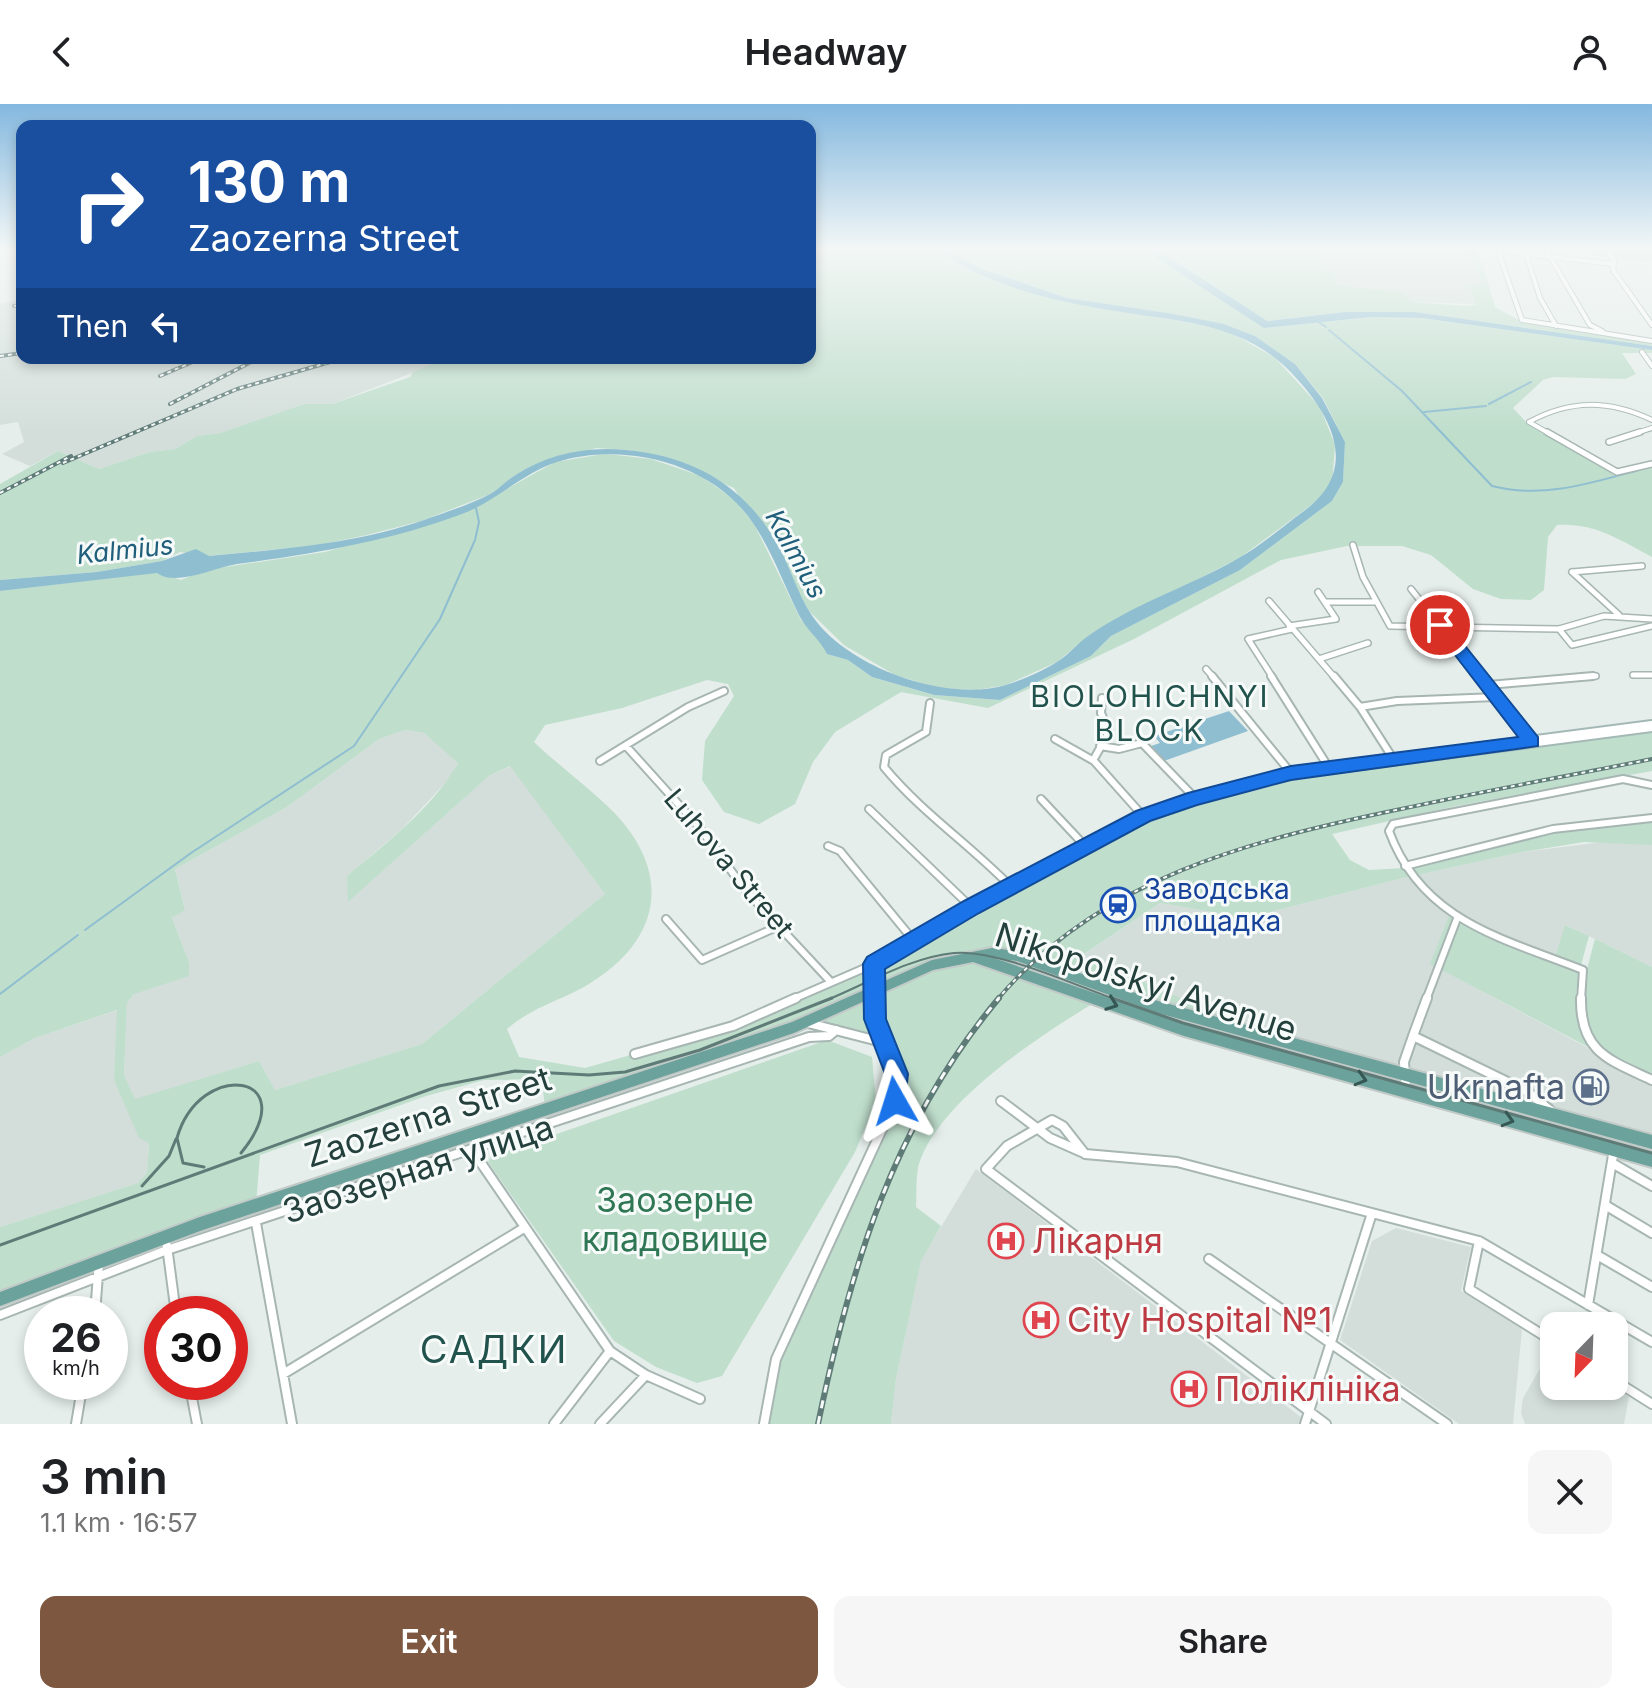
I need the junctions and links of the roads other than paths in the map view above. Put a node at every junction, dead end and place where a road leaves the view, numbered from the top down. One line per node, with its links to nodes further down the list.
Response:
1 (1516, 310): 4 (street)
2 (1547, 310): 4 (street)
3 (1581, 310): 5 (street)
4 (1556, 326): 5 (street)
5 (1629, 337): 6 (street)
6 (1652, 341)
7 (1642, 352): 8 (street)
8 (1652, 366)
9 (1652, 420): 12 (street)
10 (1652, 428): 11 (street)
11 (1609, 442)
12 (1652, 464)
13 (1353, 545): 19 (street)
14 (1642, 566): 20 (street)
15 (1411, 589): 22 (street)
16 (1318, 592): 18 (street)
17 (1269, 601): 24 (street)
18 (1325, 602): 19 (street); 24 (street)
19 (1374, 602): 22 (street)
20 (1619, 615): 21 (street); 25 (street)
21 (1652, 619)
22 (1440, 625): 25 (street); 33 (street)
23 (1648, 627): 25 (street); 26 (street)
24 (1290, 628): 28 (street); 47 (street)
25 (1559, 629)
26 (1652, 634)
27 (1368, 643): 28 (street)
28 (1319, 659): 38 (street)
29 (1206, 669): 48 (street)
30 (1633, 675): 31 (street)
31 (1652, 675)
32 (1596, 676): 33 (street)
33 (1488, 685): 35 (street)
34 (724, 691): 42 (street)
35 (1496, 697): 38 (street); 41 (street)
36 (1102, 698): 43 (street)
37 (930, 703): 58 (street)
38 (1360, 707): 45 (street)
39 (1652, 726): 41 (street)
40 (1055, 739): 44 (street)
41 (1532, 742): 45 (street)
42 (626, 746): 46 (street); 62 (street, Luhova Street)
43 (1100, 746): 44 (street); 50 (street)
44 (1095, 757): 53 (street)
45 (1394, 760): 47 (street)
46 (600, 761)
47 (1329, 768): 48 (street)
48 (1291, 773): 50 (street)
49 (1652, 785): 57 (street)
50 (1195, 798): 53 (street)
51 (1041, 799): 56 (street)
52 (869, 809): 59 (street)
53 (1143, 816): 56 (street)
54 (1652, 818): 57 (street)
55 (828, 846): 63 (street)
56 (1086, 847): 58 (street)
57 (1405, 866): 60 (street)
58 (1010, 886): 59 (street)
59 (971, 907): 63 (street)
60 (1458, 916): 70 (street); 74 (street)
61 (666, 919): 62 (street)
62 (779, 926): 66 (street, Luhova Street)
63 (914, 941): 65 (street)
64 (971, 956): 67 (main road, Zaozerna Street); 73 (main road, Nikopolskyi Avenue); 75 (main road, Nikopolskyi Avenue, one-way to 75)
65 (874, 964): 66 (street); 67 (street)
66 (830, 981): 72 (street)
67 (875, 991): 68 (main road, Zaozerna Street); 71 (street)
68 (806, 1023): 69 (street); 80 (main road, Zaozerna Street)
69 (836, 1030): 71 (street); 82 (street, Заозерная улица)
70 (1413, 1036): 73 (street); 77 (street)
71 (882, 1042): 120 (street)
72 (635, 1054)
73 (1405, 1074): 75 (street); 77 (main road, Nikopolskyi Avenue)
74 (1652, 1080)
75 (1406, 1092): 84 (main road, Nikopolskyi Avenue, one-way to 84)
76 (1001, 1101): 78 (street)
77 (1555, 1115): 79 (main road, Nikopolskyi Avenue)
78 (1036, 1129): 83 (street); 83 (street); 114 (street)
79 (1617, 1132): 81 (main road, Nikopolskyi Avenue); 84 (main road)
80 (475, 1133): 82 (street); 93 (main road, Zaozerna Street)
81 (1652, 1142)
82 (476, 1149): 89 (street, Заозерная улица); 90 (street)
83 (1085, 1154): 88 (street)
84 (1613, 1156): 85 (main road, Nikopolskyi Avenue); 86 (street); 87 (street)
85 (1652, 1160)
86 (1652, 1186)
87 (1605, 1205): 91 (street); 94 (street)
88 (1372, 1213): 92 (street); 105 (street)
89 (256, 1223): 93 (street, Заозерная улица); 107 (street)
90 (524, 1228): 106 (street); 107 (street)
91 (1652, 1233)
92 (1479, 1241): 101 (street); 103 (street)
93 (167, 1243): 96 (main road, Zaozerna Street); 99 (street)
94 (1597, 1255): 97 (street); 101 (street)
95 (1209, 1259): 105 (street)
96 (99, 1269): 98 (street); 100 (main road, Zaozerna Street); 102 (street)
97 (1652, 1287)
98 (97, 1296)
99 (174, 1296)
100 (0, 1299)
101 (1588, 1305): 104 (street)
102 (0, 1315)
103 (1540, 1333)
104 (1652, 1342)
105 (1330, 1343): 114 (street); 123 (street)
106 (610, 1351): 108 (street); 118 (street)
107 (283, 1374): 117 (street)
108 (646, 1375): 110 (street); 119 (street)
109 (1628, 1389): 113 (street)
110 (700, 1399)
111 (80, 1400): 115 (street)
112 (192, 1400): 116 (street)
113 (1652, 1404)
114 (1309, 1411): 121 (street); 122 (street)
115 (76, 1424)
116 (197, 1424)
117 (292, 1424)
118 (554, 1424)
119 (600, 1424)
120 (764, 1424)
121 (1305, 1424)
122 (1326, 1424)
123 (1447, 1424)

